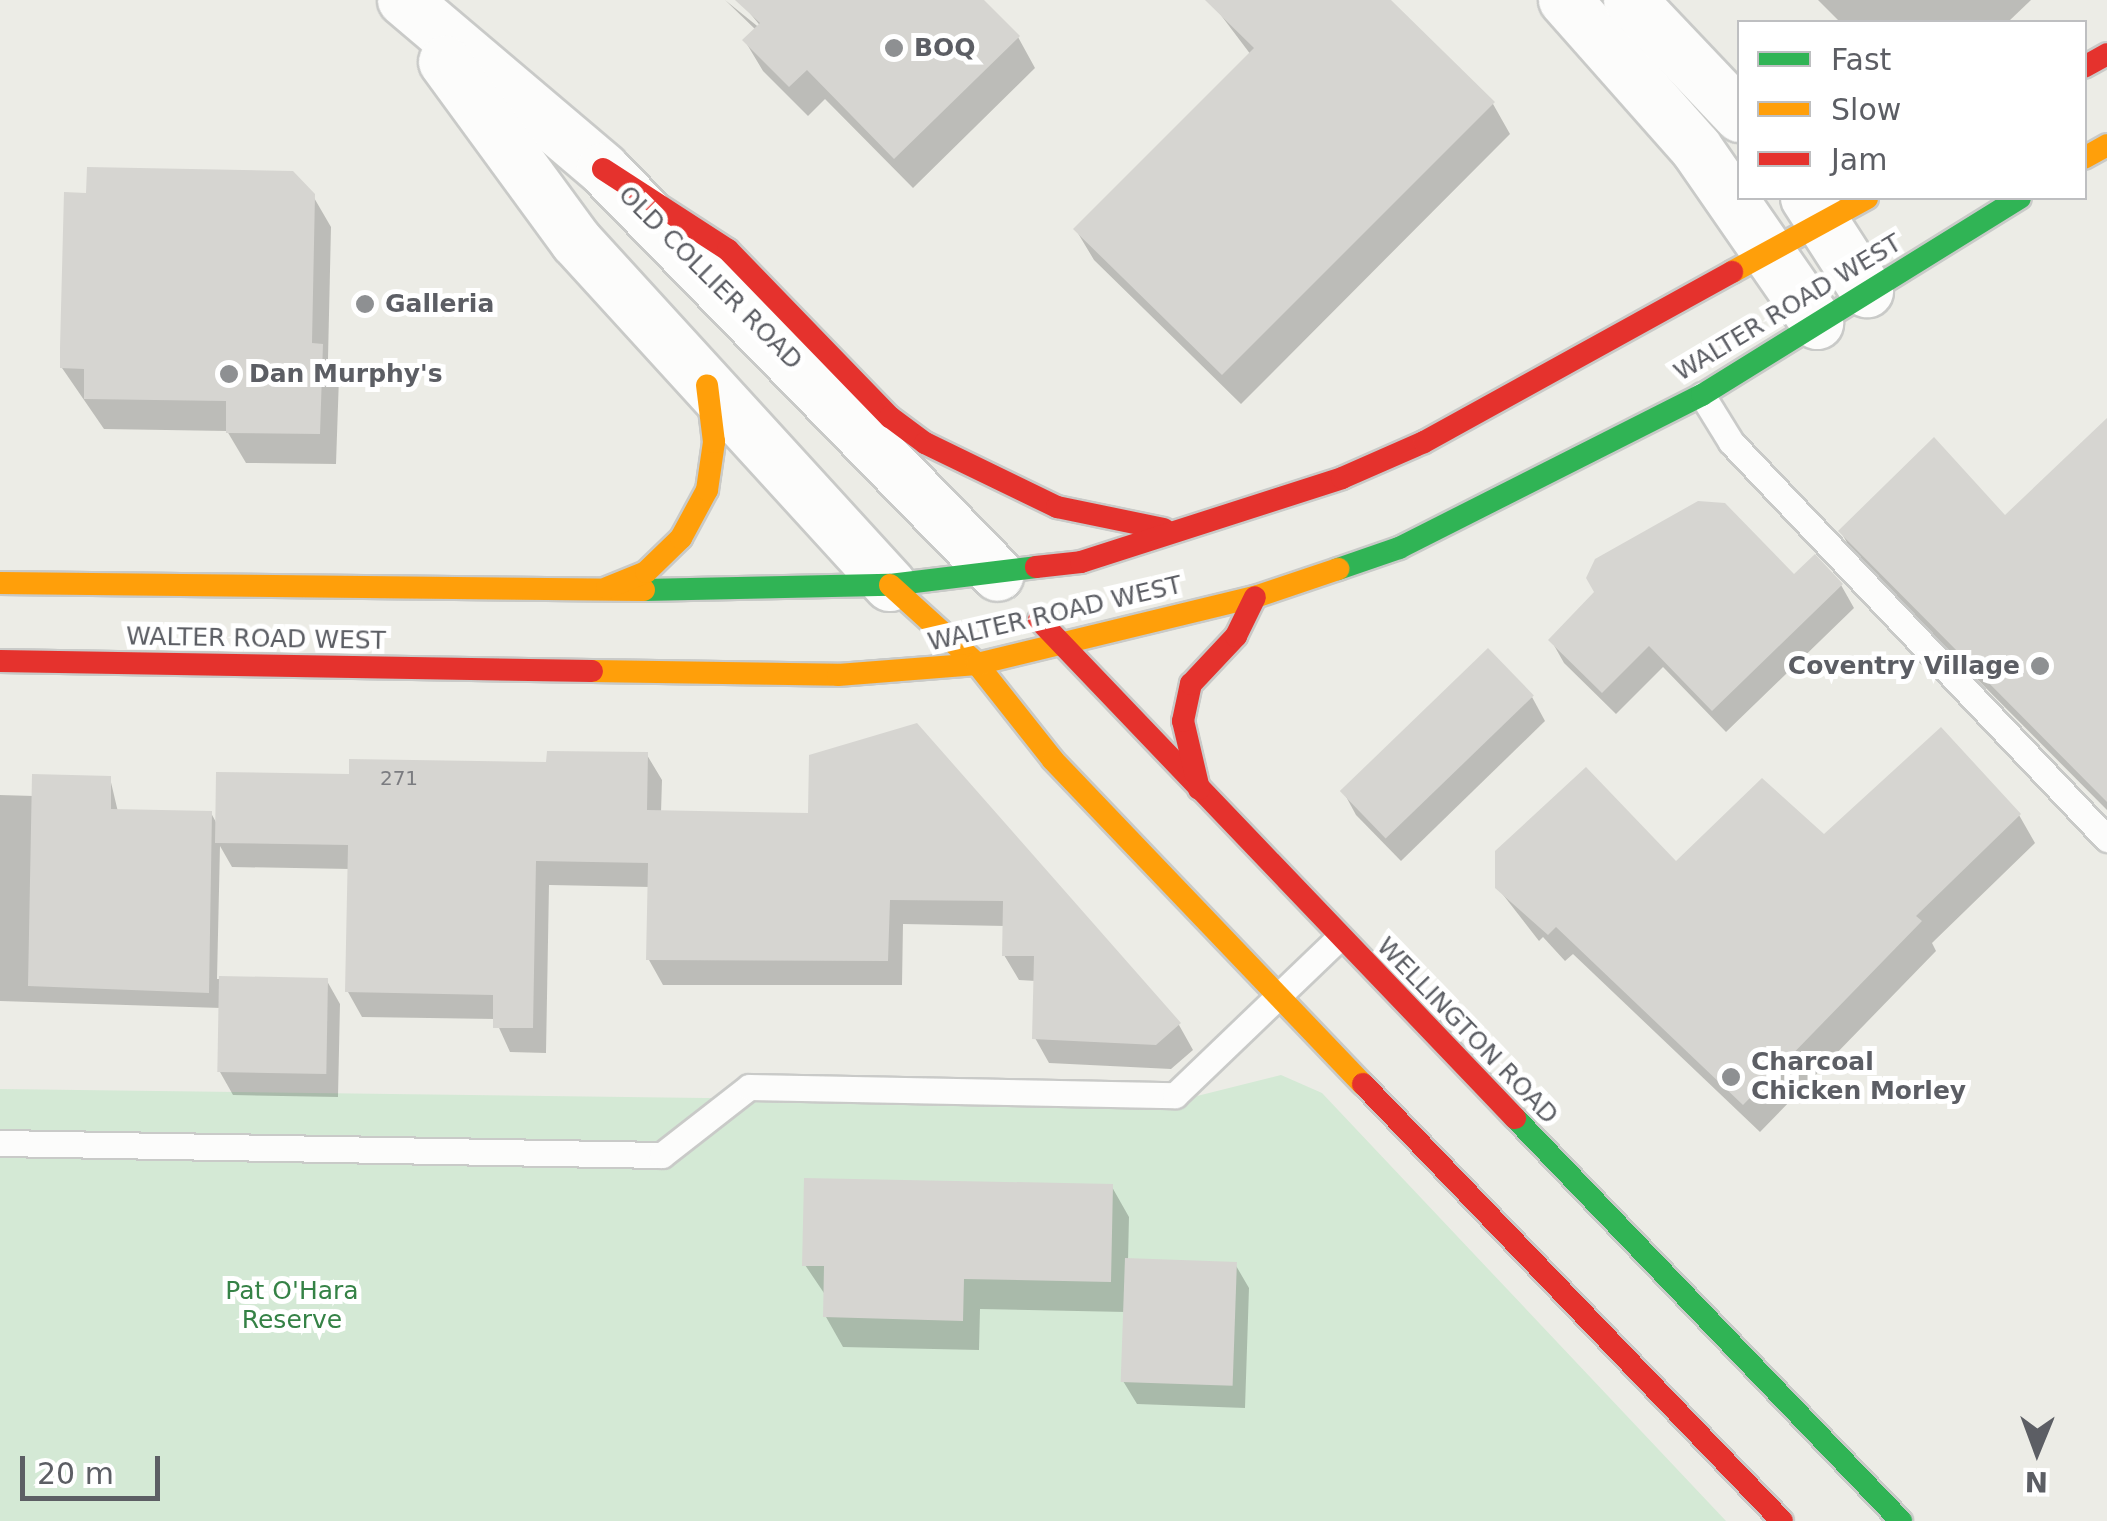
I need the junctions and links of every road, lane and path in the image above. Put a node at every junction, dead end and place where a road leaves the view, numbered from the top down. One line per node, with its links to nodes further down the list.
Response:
1 (402, 0): 5 (street, OLD COLLIER ROAD); 11 (street, OLD COLLIER ROAD)
2 (1565, 0): 8 (street)
3 (1630, 0): 4 (street)
4 (1737, 113)
5 (603, 169): 13 (main road); 14 (street, OLD COLLIER ROAD)
6 (2017, 200): 9 (main road, WALTER ROAD WEST)
7 (1833, 206): 8 (main road, WALTER ROAD WEST); 9 (street)
8 (1770, 252): 10 (street); 13 (main road, WALTER ROAD WEST)
9 (1867, 291): 10 (main road, WALTER ROAD WEST)
10 (1817, 323): 12 (main road, WALTER ROAD WEST)
11 (706, 385): 16 (street, OLD COLLIER ROAD); 17 (main road)
12 (1702, 394): 18 (main road, WALTER ROAD WEST); 23 (lane)
13 (1181, 531): 14 (main road, WALTER ROAD WEST)
14 (998, 576): 16 (main road, WALTER ROAD WEST); 19 (main road, WELLINGTON ROAD)
15 (0, 583): 17 (main road, WALTER ROAD WEST)
16 (890, 585): 17 (main road, WALTER ROAD WEST); 21 (main road)
17 (600, 591)
18 (1255, 597): 19 (main road, WALTER ROAD WEST); 22 (main road)
19 (1059, 641): 21 (main road, WALTER ROAD WEST); 22 (main road, WELLINGTON ROAD)
20 (0, 661): 21 (main road, WALTER ROAD WEST)
21 (977, 664): 25 (main road)
22 (1198, 789): 24 (main road, WELLINGTON ROAD)
23 (2107, 839)
24 (1339, 938): 25 (lane); 28 (main road, WELLINGTON ROAD)
25 (1278, 995): 26 (lane); 27 (main road)
26 (0, 1144)
27 (1782, 1521)
28 (1901, 1521)

